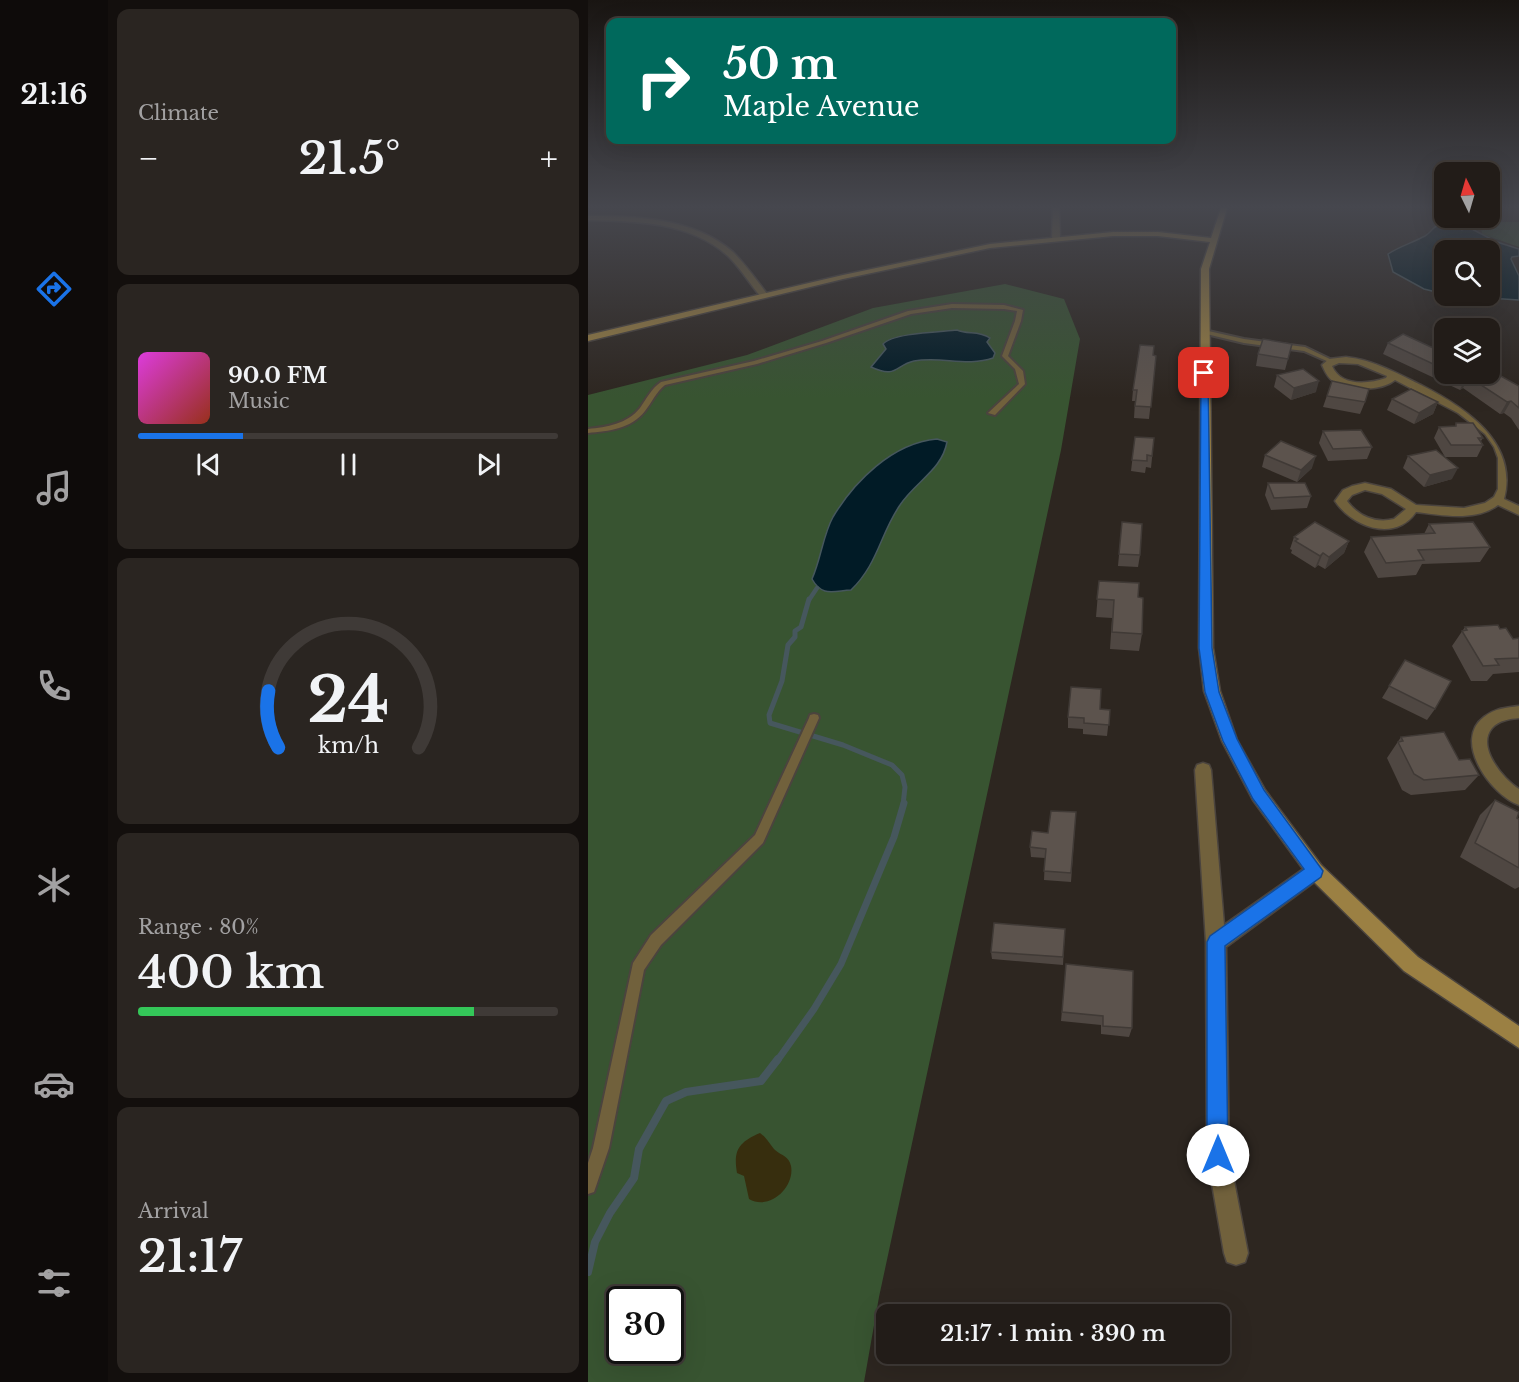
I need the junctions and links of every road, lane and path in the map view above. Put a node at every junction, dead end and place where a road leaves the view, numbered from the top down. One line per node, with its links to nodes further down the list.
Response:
1 (743, 269): 4 (street)
2 (879, 269): 4 (street)
3 (1205, 269): 5 (street)
4 (765, 295): 6 (street)
5 (1204, 332): 7 (lane); 18 (street)
6 (588, 338)
7 (1330, 361): 8 (street); 8 (street)
8 (1392, 375): 11 (street)
9 (992, 413): 10 (lane)
10 (588, 431)
11 (1498, 501): 12 (street); 13 (street)
12 (1413, 508): 12 (street)
13 (1519, 511)
14 (1519, 712): 17 (street)
15 (810, 727): 21 (lane)
16 (1203, 770): 19 (street)
17 (1519, 798)
18 (1315, 871): 19 (street); 20 (street)
19 (1216, 942): 22 (street)
20 (1519, 1038)
21 (588, 1186)
22 (1236, 1252)

